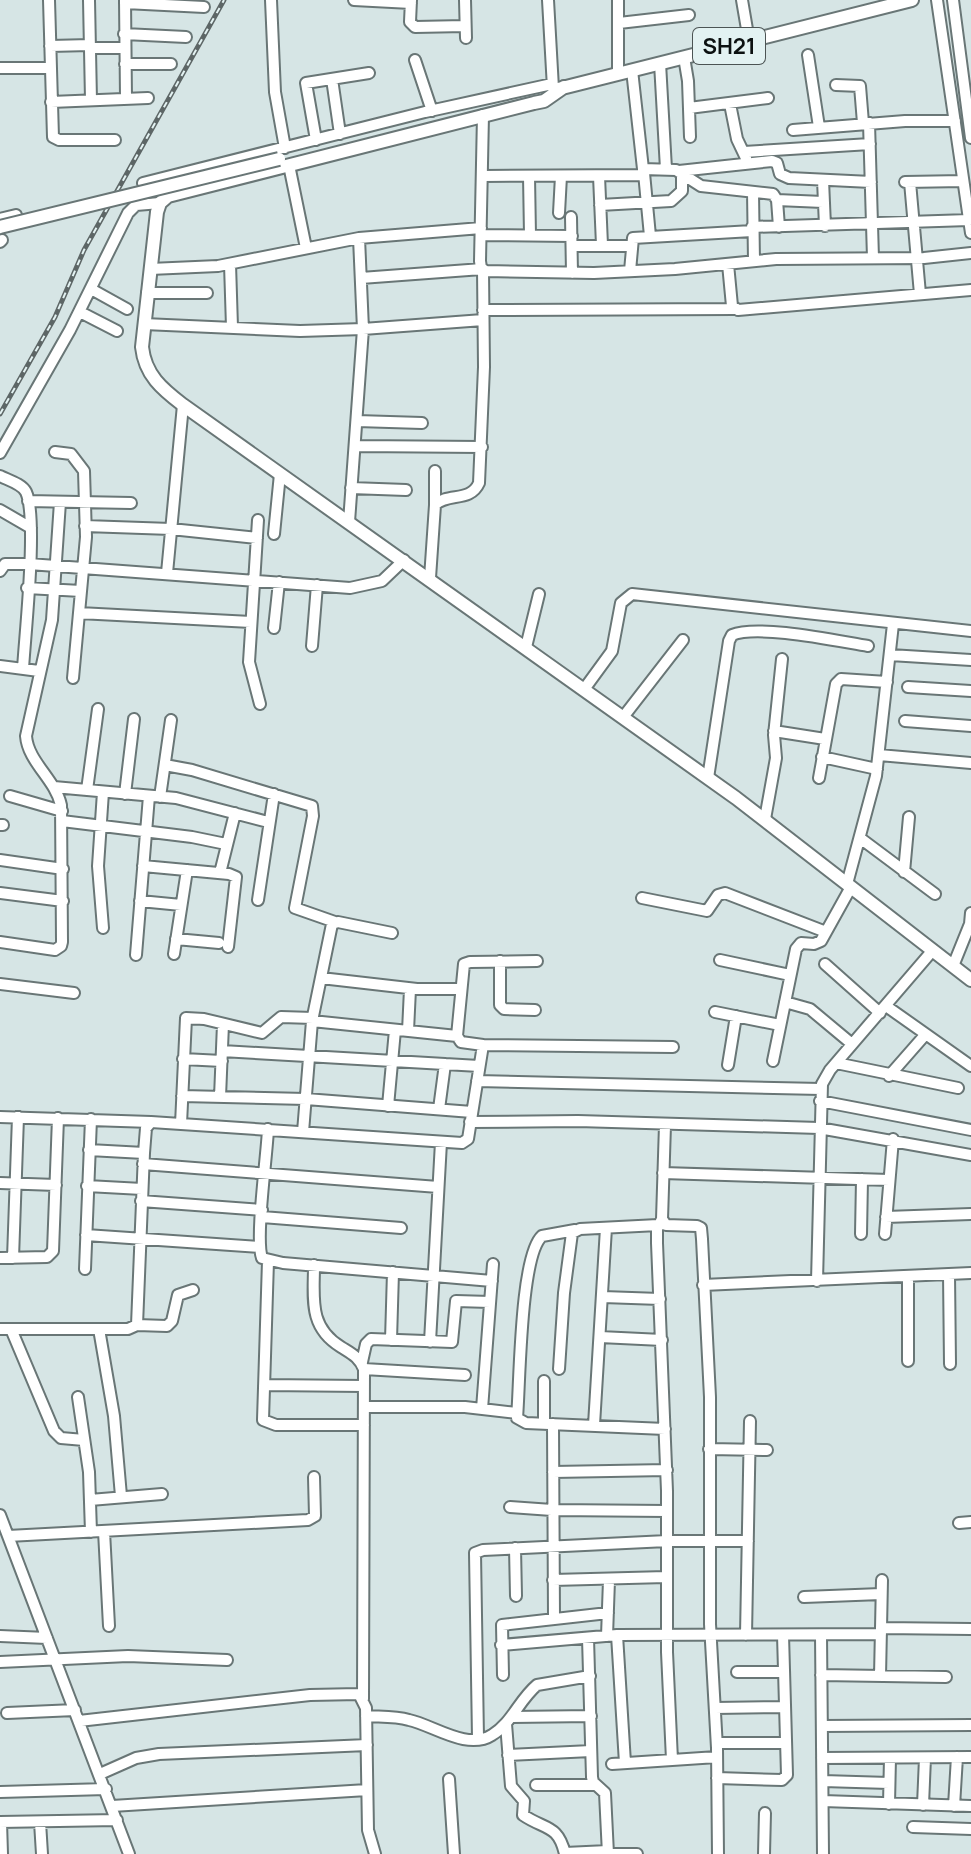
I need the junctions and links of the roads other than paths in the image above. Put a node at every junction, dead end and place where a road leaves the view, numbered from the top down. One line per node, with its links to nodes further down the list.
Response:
1 (49, 0): 22 (street)
2 (89, 0): 23 (street)
3 (271, 0): 58 (street)
4 (354, 0): 13 (street)
5 (465, 0): 17 (street)
6 (548, 0): 37 (street)
7 (618, 0): 16 (street)
8 (742, 0): 21 (street)
9 (912, 0): 21 (main road, SH21)
10 (937, 0): 48 (street)
11 (953, 0): 42 (street)
12 (125, 1): 14 (street); 18 (street)
13 (411, 2): 17 (street)
14 (204, 7)
15 (689, 15): 16 (street)
16 (619, 23): 33 (street)
17 (465, 26): 20 (street)
18 (124, 34): 19 (street); 24 (street)
19 (186, 37)
20 (466, 38)
21 (749, 41): 26 (main road, SH21)
22 (50, 46): 23 (street); 32 (street)
23 (90, 47): 24 (street); 41 (street)
24 (124, 48): 29 (street)
25 (808, 55): 50 (street)
26 (684, 57): 28 (main road, SH21); 45 (street)
27 (415, 60): 46 (street)
28 (660, 63): 33 (main road, SH21); 62 (street)
29 (125, 64): 30 (street); 38 (street)
30 (171, 64)
31 (0, 68): 32 (street)
32 (50, 68): 43 (street)
33 (625, 71): 37 (main road, SH21); 63 (street)
34 (369, 73): 35 (street)
35 (332, 79): 52 (street); 56 (street)
36 (836, 85): 49 (street)
37 (554, 88): 46 (street); 47 (main road); 92 (main road, SH21, bridge)
38 (126, 98): 39 (street); 41 (street)
39 (148, 98)
40 (768, 98): 44 (street)
41 (91, 100): 43 (street)
42 (968, 101): 54 (street)
43 (51, 102): 55 (street)
44 (730, 104): 45 (street); 59 (street)
45 (689, 108): 53 (street)
46 (432, 111): 52 (street)
47 (483, 115): 61 (main road); 65 (street)
48 (955, 121): 49 (street); 70 (street)
49 (866, 123): 50 (street); 57 (street)
50 (819, 127): 51 (street)
51 (793, 130)
52 (340, 134): 56 (street)
53 (690, 137)
54 (971, 138)
55 (115, 140)
56 (316, 140): 58 (street)
57 (870, 144): 59 (street); 71 (street)
58 (285, 148): 72 (street)
59 (744, 152): 60 (street)
60 (748, 164): 64 (street); 69 (street)
61 (289, 165): 77 (main road); 98 (street)
62 (666, 169): 63 (street); 64 (street)
63 (644, 171): 68 (street); 75 (street)
64 (680, 173): 73 (street); 75 (street)
65 (483, 176): 66 (street); 89 (street)
66 (529, 176): 67 (street); 91 (street)
67 (561, 176): 68 (street); 79 (street)
68 (599, 176): 78 (street)
69 (823, 180): 71 (street); 76 (street)
70 (963, 181): 83 (street); 84 (street)
71 (871, 182): 85 (street)
72 (143, 183)
73 (753, 192): 74 (street); 88 (street)
74 (777, 200): 76 (street); 87 (street)
75 (647, 202): 78 (street); 93 (street)
76 (823, 202): 86 (street)
77 (160, 203): 105 (main road); 110 (street)
78 (600, 205): 96 (street)
79 (559, 213)
80 (16, 215): 82 (street)
81 (571, 217): 95 (street)
82 (0, 219)
83 (969, 220): 84 (street); 90 (street)
84 (913, 223): 85 (street); 101 (street)
85 (872, 225): 86 (street); 100 (street)
86 (825, 226): 87 (street)
87 (779, 227): 88 (street)
88 (752, 229): 93 (street); 102 (street)
89 (481, 232): 91 (street); 94 (street); 106 (street)
90 (971, 233)
91 (530, 235): 95 (street)
92 (1, 236)
93 (650, 236): 97 (street)
94 (359, 238): 98 (street); 109 (street)
95 (572, 241): 96 (street); 108 (street)
96 (602, 245): 97 (street)
97 (631, 246): 107 (street)
98 (306, 248): 103 (street)
99 (971, 253): 101 (street)
100 (873, 258): 101 (street); 102 (street)
101 (915, 258): 114 (street)
102 (754, 261): 104 (street)
103 (230, 264): 105 (street); 120 (street)
104 (728, 264): 107 (street); 116 (street)
105 (150, 269): 112 (main road)
106 (482, 270): 108 (street); 109 (street); 118 (street)
107 (630, 271): 108 (street)
108 (572, 273)
109 (361, 278): 121 (street)
110 (91, 289): 115 (street); 117 (street)
111 (971, 290): 114 (street)
112 (147, 293): 113 (street); 119 (main road)
113 (207, 293)
114 (920, 294): 116 (street)
115 (127, 309)
116 (734, 309): 118 (street)
117 (80, 312): 122 (street); 129 (street)
118 (483, 315): 121 (street); 127 (street)
119 (144, 324): 120 (street); 123 (main road)
120 (232, 327): 121 (street)
121 (363, 329): 124 (street)
122 (117, 331)
123 (183, 405): 131 (main road); 145 (street)
124 (357, 421): 125 (street); 126 (street)
125 (422, 423)
126 (356, 446): 127 (street); 133 (street)
127 (482, 447): 139 (street)
128 (55, 452): 137 (street)
129 (0, 453)
130 (435, 471): 139 (street)
131 (280, 474): 142 (main road); 146 (street)
132 (0, 476): 135 (street)
133 (351, 488): 134 (street); 142 (street)
134 (406, 490)
135 (28, 501): 136 (street); 144 (street)
136 (60, 502): 137 (street); 151 (street)
137 (85, 502): 138 (street); 143 (street)
138 (131, 503)
139 (435, 505): 154 (street)
140 (0, 510): 144 (street)
141 (258, 520): 147 (street)
142 (349, 522): 148 (main road)
143 (85, 526): 145 (street); 152 (street)
144 (31, 528): 149 (street)
145 (171, 529): 147 (street); 153 (street)
146 (274, 534)
147 (257, 538): 155 (street)
148 (404, 560): 154 (main road); 157 (street)
149 (29, 564): 150 (street); 151 (street); 158 (street)
150 (2, 565)
151 (54, 566): 152 (street); 159 (street)
152 (83, 568): 153 (street); 160 (street)
153 (167, 573): 155 (street)
154 (430, 578): 170 (main road)
155 (253, 580): 156 (street); 163 (street)
156 (279, 582): 157 (street); 165 (street)
157 (317, 585): 168 (street)
158 (27, 588): 159 (street); 175 (street)
159 (53, 589): 160 (street); 176 (street)
160 (81, 591): 162 (street)
161 (539, 594): 170 (street)
162 (79, 613): 163 (street); 177 (street)
163 (251, 622): 182 (street)
164 (893, 624): 166 (street); 171 (street); 180 (street)
165 (274, 628)
166 (971, 631)
167 (683, 640): 184 (street)
168 (312, 646)
169 (868, 646): 196 (street)
170 (526, 647): 180 (main road)
171 (890, 655): 173 (street); 178 (street)
172 (782, 659): 189 (street)
173 (971, 660)
174 (0, 666): 175 (street)
175 (23, 669): 176 (street)
176 (39, 671): 198 (street)
177 (73, 678)
178 (887, 682): 190 (street); 191 (street)
179 (908, 687): 181 (street)
180 (585, 688): 184 (main road)
181 (971, 691)
182 (260, 704)
183 (98, 709): 199 (street)
184 (624, 716): 196 (main road)
185 (134, 719): 201 (street)
186 (171, 720): 194 (street)
187 (905, 721): 188 (street)
188 (971, 726)
189 (774, 731): 190 (street); 208 (street)
190 (825, 739): 192 (street)
191 (879, 755): 193 (street); 195 (street)
192 (822, 757): 195 (street); 197 (street)
193 (971, 763)
194 (165, 765): 202 (street); 204 (street)
195 (877, 769): 212 (street)
196 (708, 778): 208 (main road)
197 (819, 778)
198 (54, 787): 199 (street); 206 (street)
199 (87, 790): 200 (street)
200 (103, 792): 201 (street); 210 (street)
201 (125, 794): 204 (street)
202 (274, 794): 209 (street); 229 (street)
203 (10, 796): 206 (street)
204 (155, 797): 205 (street); 211 (street)
205 (235, 813): 209 (street); 213 (street)
206 (62, 816): 210 (street); 216 (street)
207 (909, 817): 218 (street)
208 (765, 819): 220 (main road)
209 (268, 822): 224 (street)
210 (100, 827): 211 (street); 230 (street)
211 (146, 833): 213 (street); 215 (street)
212 (860, 838): 218 (street); 220 (street)
213 (226, 844): 219 (street)
214 (0, 860): 216 (street)
215 (143, 866): 217 (street); 226 (street)
216 (63, 869): 225 (street)
217 (187, 870): 219 (street); 227 (street)
218 (904, 872): 222 (street)
219 (220, 873): 233 (street)
220 (849, 885): 231 (street); 235 (main road)
221 (0, 893): 225 (street)
222 (935, 894)
223 (642, 898): 231 (street)
224 (258, 900)
225 (63, 901): 234 (street)
226 (140, 901): 227 (street); 237 (street)
227 (181, 905): 233 (street)
228 (971, 921): 242 (street)
229 (335, 922): 232 (street); 244 (street)
230 (103, 928)
231 (826, 932): 243 (street)
232 (392, 933)
233 (176, 939): 236 (street)
234 (0, 942)
235 (933, 950): 242 (main road); 252 (street)
236 (174, 954)
237 (136, 955)
238 (720, 960): 243 (street)
239 (500, 961): 240 (street); 248 (street); 251 (street)
240 (537, 961)
241 (825, 964): 252 (street)
242 (953, 966): 245 (main road)
243 (790, 975): 250 (street)
244 (321, 978): 247 (street); 255 (street)
245 (971, 980)
246 (0, 984): 249 (street)
247 (410, 989): 248 (street); 259 (street)
248 (460, 989): 261 (street)
249 (74, 993)
250 (785, 1002): 257 (street); 262 (street)
251 (535, 1010)
252 (883, 1010): 260 (street); 262 (street)
253 (715, 1012): 254 (street)
254 (736, 1016): 257 (street); 272 (street)
255 (312, 1019): 256 (street); 258 (street); 265 (street)
256 (223, 1024): 266 (street); 267 (street)
257 (780, 1025): 269 (street)
258 (395, 1030): 259 (street); 268 (street)
259 (408, 1031): 261 (street)
260 (925, 1035): 274 (street); 275 (street)
261 (457, 1036): 263 (street)
262 (852, 1044): 270 (street)
263 (483, 1045): 264 (street); 273 (street)
264 (673, 1047)
265 (310, 1055): 266 (street); 268 (street); 281 (street)
266 (222, 1056): 267 (street); 280 (street)
267 (183, 1059): 279 (street)
268 (393, 1060): 271 (street); 282 (street)
269 (773, 1061)
270 (836, 1063): 275 (street); 278 (street)
271 (445, 1064): 273 (street); 283 (street)
272 (728, 1065)
273 (479, 1066): 276 (street)
274 (971, 1066)
275 (889, 1076): 277 (street)
276 (477, 1081): 278 (street); 286 (street)
277 (958, 1088)
278 (820, 1095): 292 (street); 294 (street)
279 (182, 1096): 280 (street); 290 (street)
280 (220, 1097): 281 (street)
281 (306, 1099): 282 (street); 295 (street)
282 (388, 1106): 283 (street)
283 (439, 1109): 286 (street)
284 (0, 1117): 285 (street)
285 (18, 1117): 287 (street); 307 (street)
286 (471, 1117): 291 (street); 297 (street)
287 (58, 1118): 288 (street); 308 (street)
288 (91, 1119): 289 (street); 298 (street)
289 (151, 1122): 290 (street); 300 (street)
290 (181, 1124): 293 (street)
291 (665, 1125): 292 (street); 302 (street)
292 (819, 1128): 296 (street); 303 (street)
293 (268, 1129): 295 (street); 301 (street)
294 (971, 1130)
295 (303, 1132): 297 (street)
296 (893, 1139): 299 (street); 305 (street)
297 (441, 1142): 310 (street)
298 (89, 1150): 300 (street); 309 (street)
299 (971, 1155)
300 (144, 1159): 301 (street); 311 (street)
301 (265, 1173): 310 (street); 313 (street)
302 (663, 1173): 303 (street); 316 (street)
303 (818, 1178): 304 (street); 337 (street)
304 (862, 1179): 305 (street); 320 (street)
305 (889, 1180): 315 (street)
306 (0, 1183): 307 (street)
307 (15, 1183): 308 (street); 326 (street)
308 (56, 1185): 326 (street)
309 (87, 1186): 311 (street); 322 (street)
310 (438, 1187): 334 (street)
311 (142, 1189): 312 (street)
312 (141, 1201): 313 (street); 323 (street)
313 (262, 1213): 317 (street); 324 (street)
314 (971, 1214): 315 (street)
315 (886, 1217): 321 (street)
316 (660, 1222): 318 (street); 338 (street); 341 (street)
317 (401, 1228)
318 (606, 1228): 319 (street); 340 (street)
319 (575, 1230): 353 (street); 361 (street)
320 (861, 1234)
321 (885, 1234)
322 (86, 1235): 323 (street); 330 (street)
323 (140, 1239): 324 (street); 343 (street)
324 (260, 1247): 327 (street)
325 (0, 1258): 326 (street)
326 (13, 1258)
327 (268, 1261): 329 (street); 356 (street)
328 (493, 1264): 336 (street)
329 (314, 1265): 331 (street); 352 (street)
330 (85, 1269)
331 (393, 1272): 334 (street); 347 (street)
332 (971, 1273): 333 (street)
333 (949, 1274): 335 (street); 351 (street)
334 (433, 1275): 336 (street); 349 (street)
335 (908, 1276): 337 (street); 350 (street)
336 (492, 1281): 342 (street)
337 (817, 1281): 338 (street)
338 (703, 1285): 368 (street)
339 (193, 1290): 343 (street)
340 (603, 1297): 341 (street); 346 (street)
341 (660, 1299): 348 (street)
342 (490, 1302): 349 (street); 360 (street)
343 (137, 1325): 345 (street)
344 (6, 1329): 345 (street); 367 (street)
345 (99, 1329): 375 (street)
346 (600, 1337): 348 (street); 365 (street)
347 (391, 1340): 349 (street); 352 (street)
348 (662, 1340): 366 (street)
349 (430, 1342)
350 (908, 1361)
351 (950, 1364)
352 (363, 1366): 354 (street); 357 (street)
353 (559, 1369)
354 (465, 1375)
355 (544, 1381): 363 (street)
356 (264, 1385): 357 (street); 364 (street)
357 (364, 1386): 359 (street)
358 (78, 1397): 367 (street)
359 (364, 1407): 360 (street); 364 (street)
360 (482, 1409): 361 (street)
361 (517, 1413): 363 (street)
362 (750, 1421): 369 (street)
363 (548, 1424): 365 (street); 372 (street)
364 (364, 1425): 423 (street)
365 (594, 1425): 366 (street)
366 (665, 1429): 371 (street)
367 (84, 1440): 376 (street)
368 (709, 1449): 369 (street); 387 (street)
369 (749, 1450): 370 (street); 388 (street)
370 (767, 1450)
371 (667, 1470): 372 (street); 379 (street)
372 (553, 1472): 378 (street)
373 (314, 1477): 383 (street)
374 (162, 1494): 375 (street)
375 (121, 1496): 376 (street)
376 (90, 1500): 384 (street)
377 (510, 1507): 378 (street)
378 (552, 1510): 379 (street); 389 (street)
379 (667, 1511): 386 (street)
380 (0, 1515): 385 (street)
381 (971, 1522): 382 (street)
382 (959, 1523)
383 (104, 1531): 384 (street); 400 (street)
384 (91, 1532): 385 (street)
385 (8, 1536): 410 (street)
386 (667, 1541): 387 (street); 389 (street); 391 (street)
387 (709, 1541): 388 (street); 405 (street)
388 (748, 1541): 406 (street)
389 (554, 1546): 390 (street); 392 (street)
390 (515, 1548): 396 (street); 434 (street)
391 (666, 1577): 393 (street); 404 (street)
392 (553, 1580): 393 (street); 399 (street)
393 (609, 1580): 398 (street)
394 (882, 1580): 395 (street)
395 (881, 1594): 397 (street); 402 (street)
396 (516, 1596)
397 (804, 1597)
398 (608, 1613): 399 (street); 403 (street)
399 (554, 1618): 412 (street)
400 (109, 1626)
401 (971, 1629): 402 (street)
402 (881, 1631): 408 (street); 421 (street)
403 (612, 1635): 404 (street); 411 (street); 447 (street)
404 (666, 1635): 405 (street); 446 (street)
405 (710, 1635): 406 (street); 425 (street)
406 (746, 1635): 407 (street)
407 (783, 1635): 408 (street); 417 (street)
408 (821, 1635): 419 (street)
409 (0, 1636): 410 (street)
410 (47, 1638): 413 (street)
411 (588, 1638): 412 (street); 420 (street)
412 (501, 1645): 418 (street)
413 (56, 1660): 414 (street); 415 (street); 426 (street)
414 (227, 1660)
415 (0, 1662)
416 (737, 1672): 417 (street)
417 (784, 1672): 424 (street)
418 (503, 1675)
419 (821, 1675): 421 (street); 433 (street)
420 (590, 1676): 429 (street); 431 (street)
421 (880, 1676): 422 (street)
422 (946, 1677)
423 (363, 1699): 428 (street); 430 (street)
424 (785, 1707): 425 (street); 436 (street)
425 (715, 1708): 435 (street)
426 (75, 1710): 427 (street); 430 (street)
427 (7, 1713)
428 (366, 1716): 434 (street); 437 (street)
429 (591, 1716): 431 (street); 438 (street)
430 (79, 1721): 449 (street)
431 (509, 1721): 434 (street); 439 (street)
432 (971, 1725): 433 (street)
433 (822, 1726): 443 (street)
434 (478, 1738)
435 (717, 1743): 436 (street); 440 (street)
436 (786, 1743): 450 (street)
437 (367, 1745): 449 (street); 457 (street)
438 (591, 1751): 439 (street); 455 (street)
439 (508, 1755): 471 (street)
440 (717, 1757): 446 (street); 450 (street)
441 (957, 1757): 442 (street); 445 (street); 463 (street)
442 (971, 1757)
443 (822, 1758): 444 (street); 452 (street)
444 (890, 1758): 445 (street); 453 (street)
445 (925, 1758): 461 (street)
446 (672, 1760): 447 (street)
447 (625, 1763): 448 (street)
448 (612, 1764)
449 (100, 1774): 456 (street)
450 (717, 1778): 479 (street)
451 (449, 1779): 477 (street)
452 (823, 1781): 453 (street); 459 (street)
453 (889, 1783): 460 (street)
454 (536, 1785): 455 (street)
455 (595, 1785): 472 (street)
456 (106, 1789): 458 (street); 462 (street)
457 (367, 1790): 462 (street); 476 (street)
458 (0, 1792)
459 (823, 1801): 460 (street); 481 (street)
460 (889, 1804): 461 (street)
461 (923, 1805): 463 (street)
462 (112, 1806): 466 (street)
463 (954, 1806): 464 (street)
464 (971, 1806)
465 (765, 1813): 480 (street)
466 (117, 1820): 468 (street); 475 (street)
467 (1, 1822): 468 (street); 473 (street)
468 (40, 1822): 474 (street)
469 (913, 1827): 470 (street)
470 (971, 1829)
471 (565, 1853): 472 (street)
472 (609, 1853): 478 (street)
473 (2, 1854)
474 (42, 1854)
475 (129, 1854)
476 (375, 1854)
477 (454, 1854)
478 (637, 1854)
479 (718, 1854)
480 (764, 1854)
481 (823, 1854)

